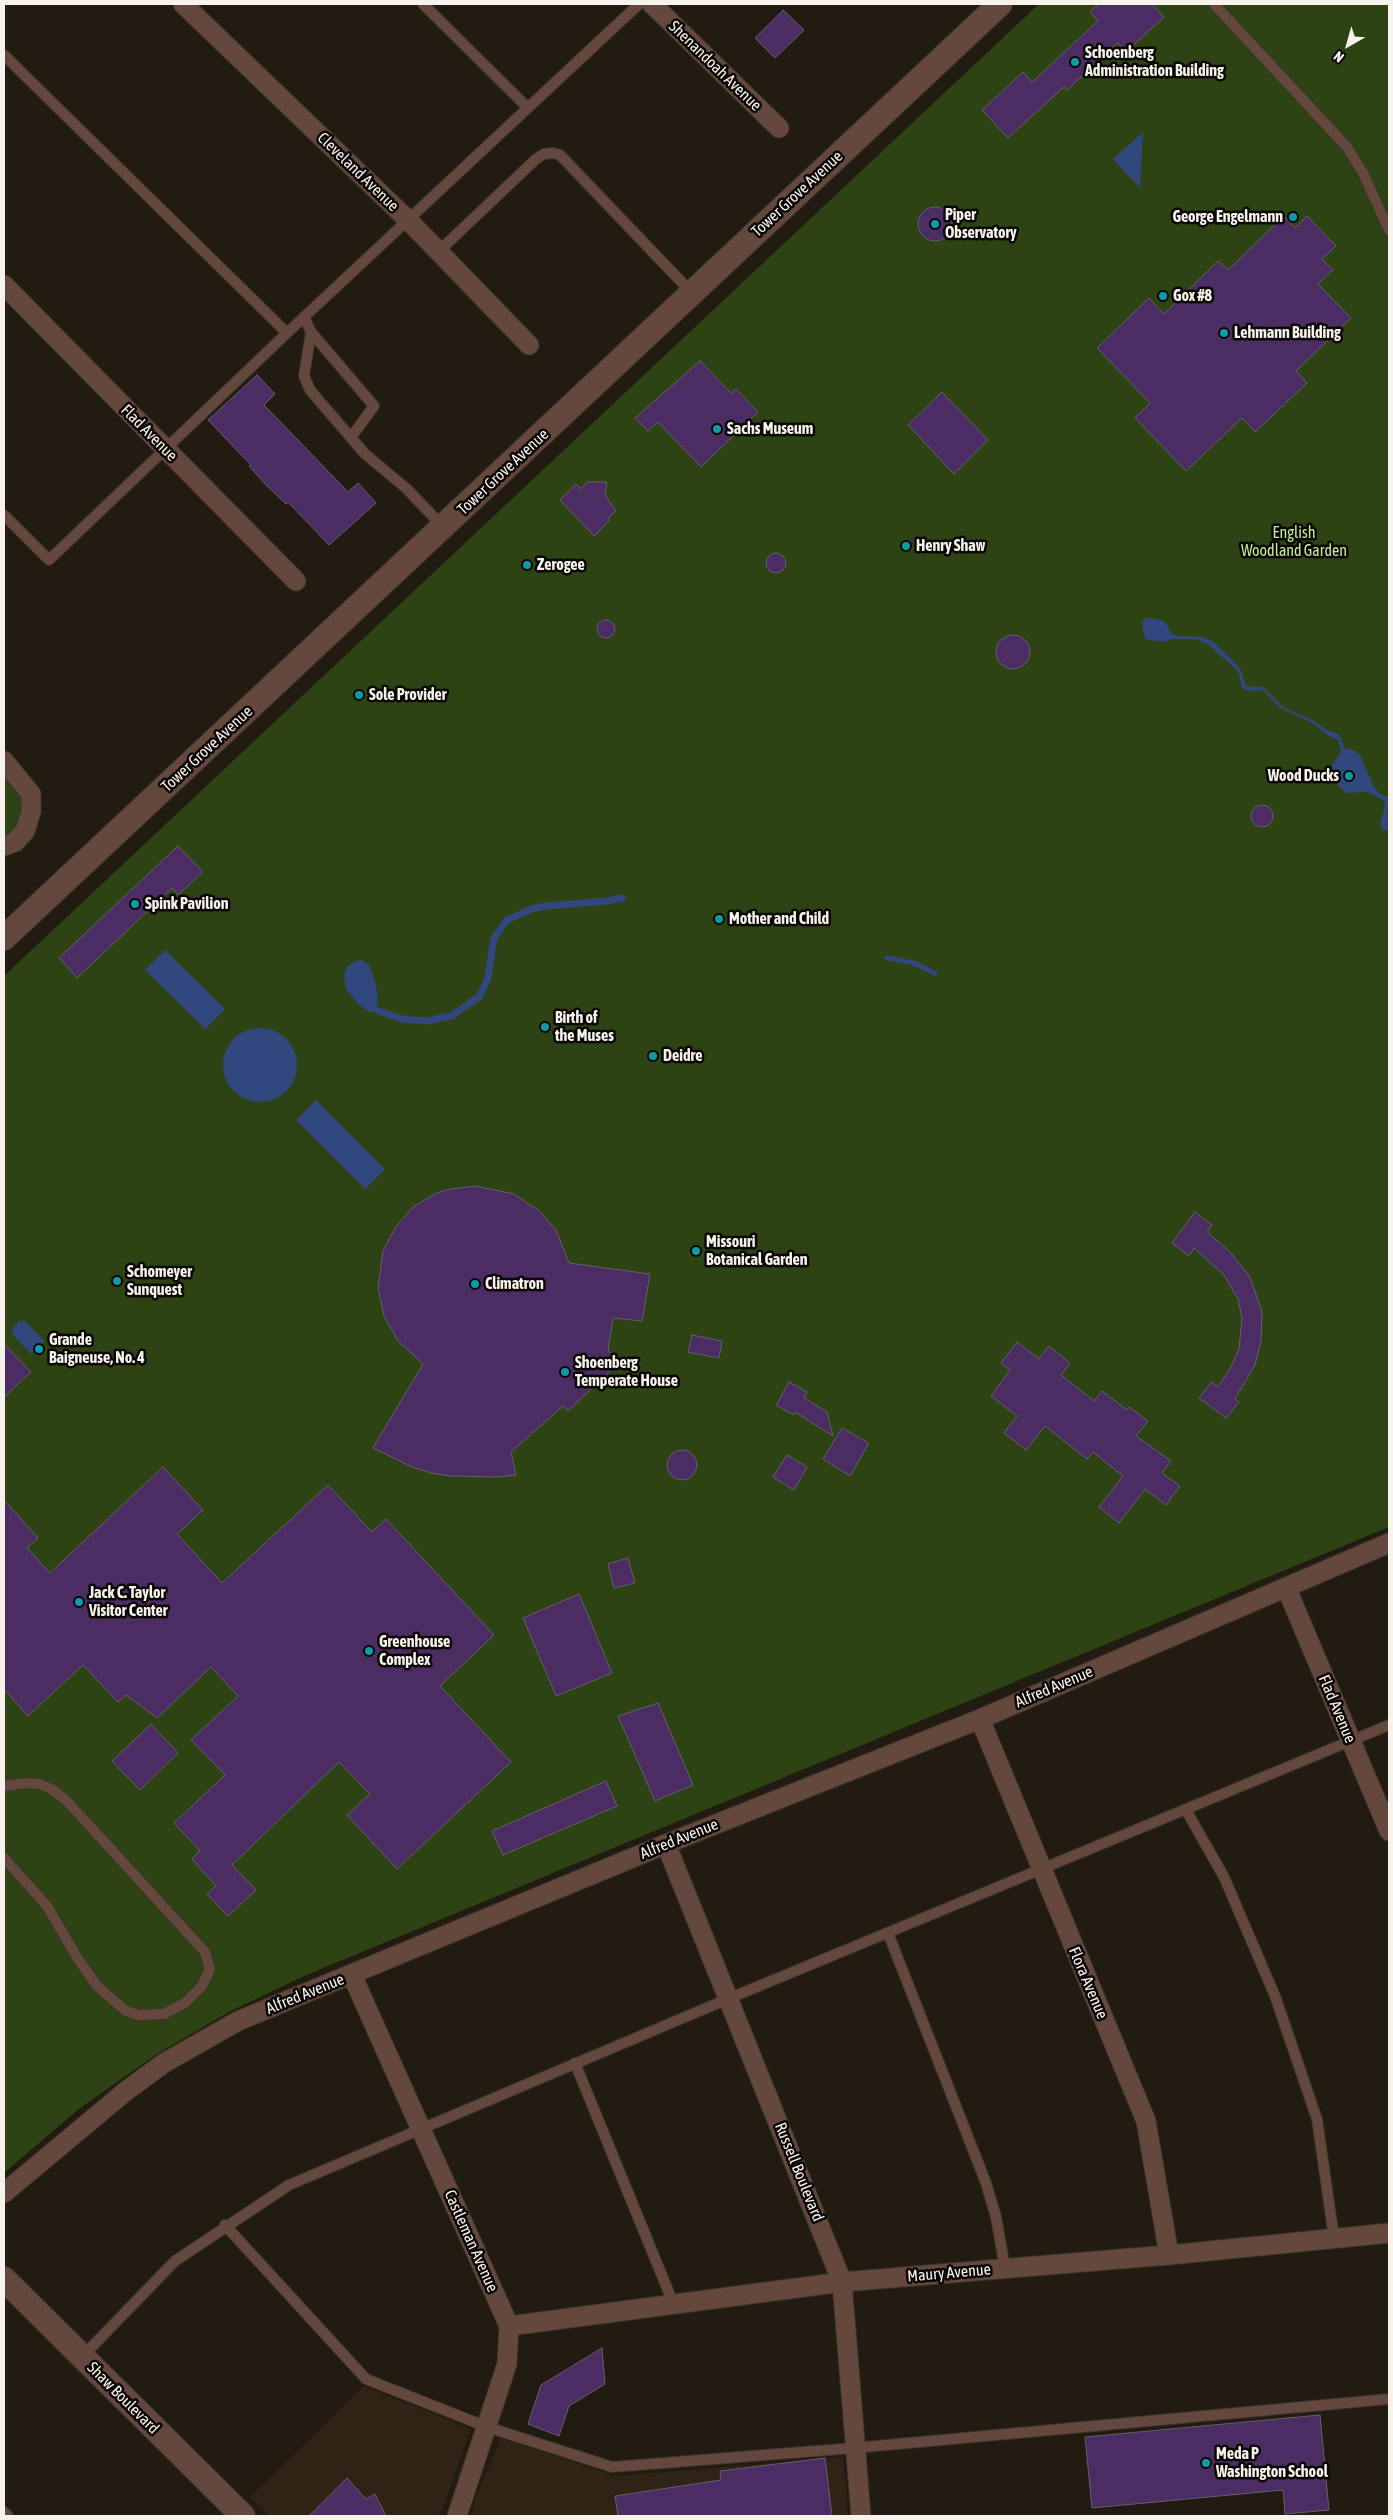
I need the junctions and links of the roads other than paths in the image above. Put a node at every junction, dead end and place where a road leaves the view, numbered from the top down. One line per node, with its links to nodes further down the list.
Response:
1 (183, 4): 10 (street, Cleveland Avenue)
2 (423, 4): 8 (lane)
3 (639, 4): 8 (lane)
4 (652, 4): 9 (street, Shenandoah Avenue)
5 (1000, 4): 14 (street, Tower Grove Avenue)
6 (1214, 4): 11 (lane)
7 (4, 55): 17 (lane)
8 (527, 107): 10 (lane)
9 (779, 128)
10 (409, 221): 12 (street, Cleveland Avenue); 15 (lane)
11 (1389, 230)
12 (438, 252): 14 (lane); 18 (street, Cleveland Avenue)
13 (4, 285): 20 (street, Flad Avenue)
14 (692, 293): 22 (street, Tower Grove Avenue)
15 (304, 317): 16 (lane); 17 (lane)
16 (312, 332): 19 (lane); 19 (lane)
17 (286, 333): 20 (lane)
18 (529, 345)
19 (352, 436): 22 (lane)
20 (165, 449): 21 (lane); 23 (street, Flad Avenue)
21 (4, 515)
22 (443, 528): 26 (street, Tower Grove Avenue)
23 (296, 581)
24 (4, 761): 25 (street)
25 (4, 846)
26 (4, 938)
27 (1389, 1543): 28 (street, Alfred Avenue)
28 (1286, 1587): 29 (street, Alfred Avenue); 31 (street, Flad Avenue)
29 (980, 1719): 35 (street, Alfred Avenue); 37 (street, Flora Avenue)
30 (1389, 1725): 31 (lane)
31 (1351, 1741): 33 (lane); 34 (street, Flad Avenue)
32 (4, 1786): 36 (lane)
33 (1186, 1810): 37 (lane); 46 (lane)
34 (1389, 1831)
35 (666, 1844): 39 (street, Alfred Avenue); 40 (street, Russell Boulevard)
36 (4, 1858)
37 (1040, 1870): 38 (lane); 47 (street, Flora Avenue)
38 (888, 1933): 40 (lane); 48 (lane)
39 (352, 1975): 42 (street, Castleman Avenue); 43 (street, Alfred Avenue)
40 (730, 1998): 41 (lane); 50 (street, Russell Boulevard)
41 (574, 2063): 42 (lane); 51 (lane)
42 (420, 2128): 44 (lane); 52 (street, Castleman Avenue)
43 (4, 2193)
44 (225, 2225): 53 (lane); 55 (lane)
45 (1389, 2233): 46 (street, Maury Avenue)
46 (1334, 2238): 47 (street, Maury Avenue)
47 (1169, 2255): 48 (street, Maury Avenue)
48 (1005, 2268): 50 (street, Maury Avenue)
49 (4, 2279): 53 (street, Shaw Boulevard)
50 (842, 2282): 51 (street, Maury Avenue); 56 (street, Russell Boulevard)
51 (674, 2304): 52 (street, Maury Avenue)
52 (509, 2326): 55 (street, Castleman Avenue)
53 (82, 2357): 59 (street, Shaw Boulevard)
54 (1389, 2399): 56 (lane)
55 (487, 2427): 56 (lane); 60 (street, Castleman Avenue)
56 (854, 2448): 61 (street, Russell Boulevard)
57 (4, 2512): 58 (lane)
58 (8, 2516)
59 (243, 2516)
60 (457, 2516)
61 (861, 2516)

